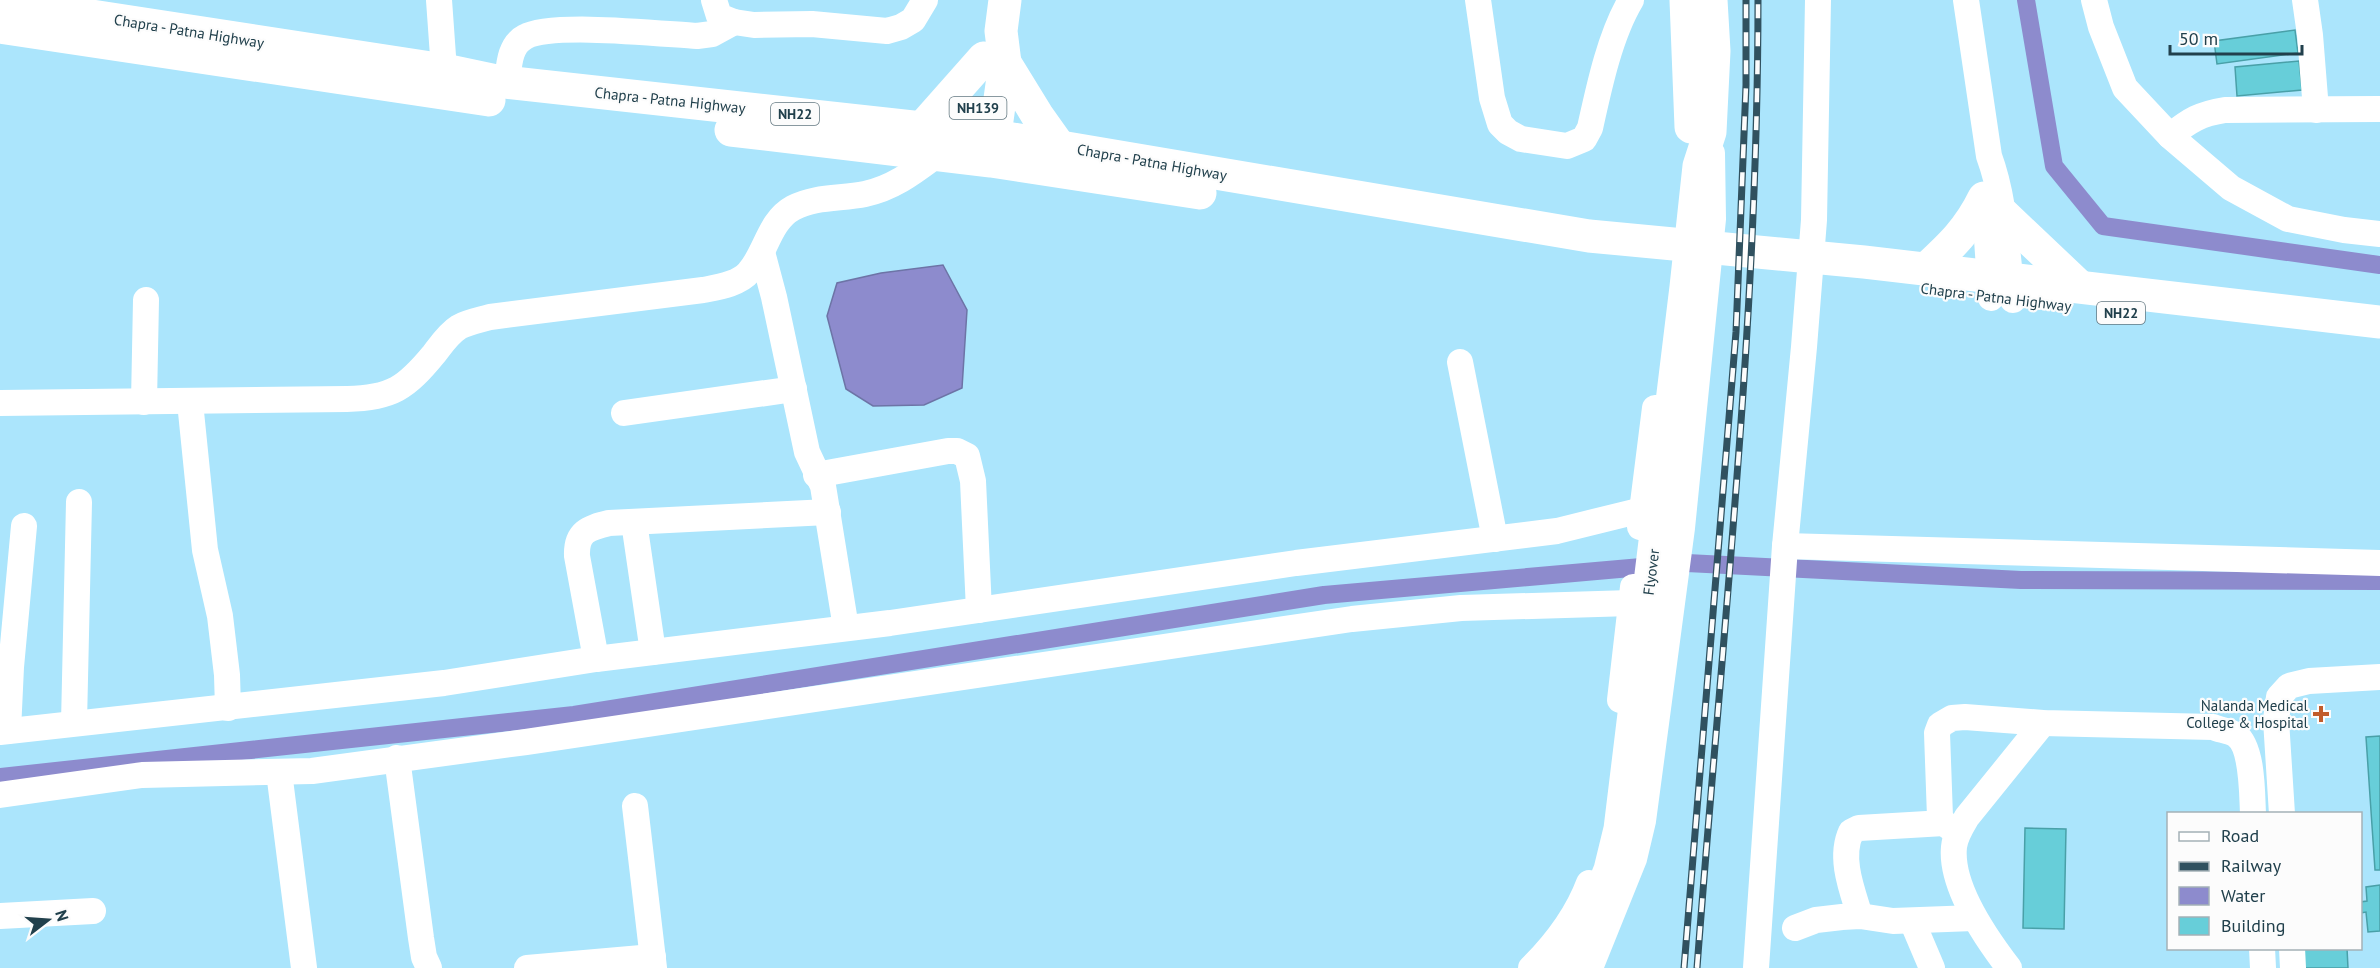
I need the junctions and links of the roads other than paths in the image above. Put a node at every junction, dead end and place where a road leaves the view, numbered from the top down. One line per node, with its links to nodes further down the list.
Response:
1 (439, 0): 17 (street)
2 (714, 0): 14 (street)
3 (926, 0): 14 (street)
4 (1478, 0): 5 (street)
5 (1631, 0)
6 (1686, 0): 21 (main road)
7 (1712, 0): 21 (main road)
8 (1818, 0): 50 (street)
9 (1966, 0): 26 (street)
10 (2094, 0): 22 (street)
11 (2305, 0): 20 (street)
12 (0, 2): 17 (main road, Chapra - Patna Highway / NH22)
13 (1003, 15): 16 (main road, NH139)
14 (734, 22): 18 (street)
15 (0, 27): 23 (main road, Chapra - Patna Highway / NH22)
16 (995, 61): 23 (main road); 24 (main road); 25 (main road, NH139)
17 (444, 70): 18 (main road, Chapra - Patna Highway / NH22)
18 (507, 82): 23 (main road, Chapra - Patna Highway / NH22)
19 (2380, 109): 20 (street)
20 (2316, 110): 22 (street)
21 (1701, 133): 46 (street); 82 (main road, Flyover); 83 (street)
22 (2170, 136): 27 (street)
23 (930, 141): 25 (main road, Chapra - Patna Highway / NH22); 29 (street)
24 (1059, 146): 25 (main road, Chapra - Patna Highway / NH22); 28 (main road, Chapra - Patna Highway / NH22)
25 (983, 147): 28 (main road, Chapra - Patna Highway / NH22)
26 (1993, 206): 30 (main road); 32 (main road); 33 (street)
27 (2380, 234)
28 (1588, 244): 31 (main road, NH22)
29 (762, 252): 38 (street); 40 (street)
30 (1926, 269): 31 (main road, Chapra - Patna Highway / NH22); 33 (main road, Chapra - Patna Highway / NH22)
31 (1863, 271): 33 (main road, Chapra - Patna Highway / NH22)
32 (2079, 286): 33 (main road, Chapra - Patna Highway / NH22); 35 (main road, Chapra - Patna Highway / NH22)
33 (2001, 288): 36 (main road, Chapra - Patna Highway / NH22)
34 (146, 300): 39 (street)
35 (2380, 322)
36 (2380, 344)
37 (1460, 362): 49 (street)
38 (794, 389): 42 (street); 43 (street)
39 (144, 402): 40 (street); 41 (street)
40 (190, 402): 58 (street)
41 (0, 403)
42 (624, 412)
43 (816, 475): 45 (street); 53 (street)
44 (80, 502): 59 (street)
45 (828, 512): 47 (street); 54 (street)
46 (1641, 521): 49 (street); 52 (street)
47 (634, 522): 55 (street); 56 (street)
48 (24, 526): 61 (street)
49 (1495, 539): 53 (street)
50 (1785, 546): 51 (street); 84 (street)
51 (2380, 563)
52 (1632, 595): 62 (street); 81 (street)
53 (979, 610): 54 (street)
54 (846, 628): 55 (street)
55 (654, 652): 56 (street)
56 (596, 659): 58 (street)
57 (2380, 677): 67 (street)
58 (228, 708): 59 (street)
59 (74, 723): 61 (street)
60 (2043, 723): 66 (street); 68 (street); 68 (street)
61 (4, 731)
62 (397, 758): 63 (street); 79 (street)
63 (279, 772): 64 (street); 78 (street)
64 (0, 795)
65 (635, 806): 77 (street)
66 (2253, 812)
67 (2283, 812)
68 (1951, 828): 71 (street); 72 (street)
69 (93, 911): 70 (street)
70 (0, 916)
71 (1860, 916): 73 (street); 74 (street)
72 (1974, 918): 73 (street); 86 (street)
73 (1912, 921): 85 (street)
74 (1795, 928)
75 (2262, 950): 87 (street)
76 (2292, 950): 88 (street)
77 (654, 962): 80 (street)
78 (304, 968)
79 (429, 968)
80 (527, 968)
81 (1532, 968)
82 (1563, 968)
83 (1590, 968)
84 (1756, 968)
85 (1932, 968)
86 (2009, 968)
87 (2263, 968)
88 (2293, 968)

